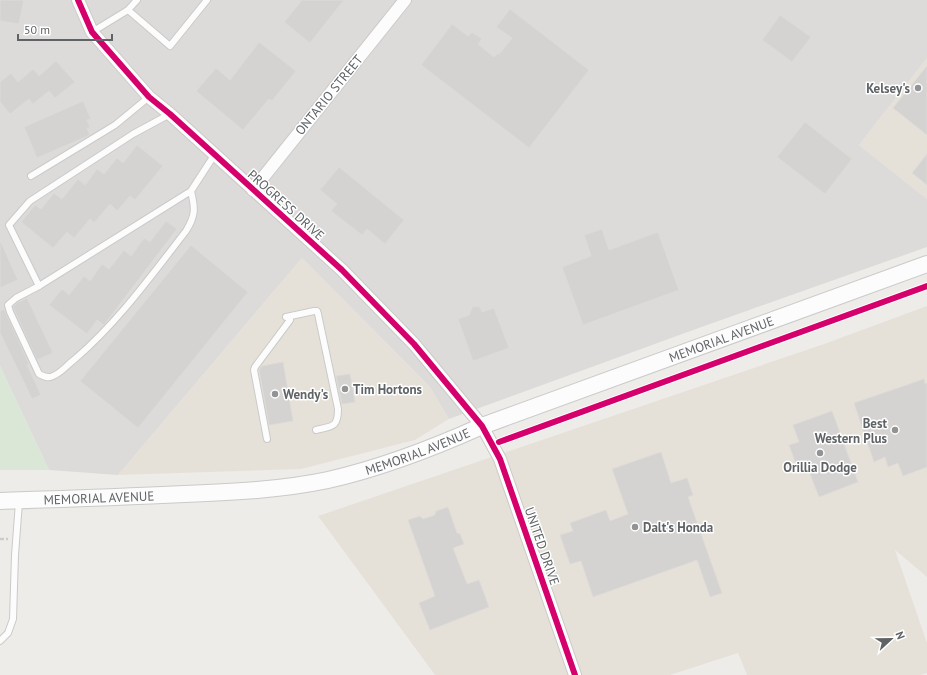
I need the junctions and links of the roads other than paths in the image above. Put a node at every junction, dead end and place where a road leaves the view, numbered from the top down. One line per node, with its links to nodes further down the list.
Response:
1 (78, 0): 6 (street, PROGRESS DRIVE)
2 (137, 0): 5 (lane)
3 (207, 0): 5 (lane)
4 (404, 0): 11 (street, ONTARIO STREET)
5 (128, 10): 6 (lane)
6 (92, 32): 7 (street, PROGRESS DRIVE)
7 (149, 97): 8 (street, PROGRESS DRIVE); 10 (lane)
8 (170, 114): 9 (street, PROGRESS DRIVE); 14 (lane)
9 (215, 154): 11 (street, PROGRESS DRIVE); 12 (lane)
10 (31, 176)
11 (253, 190): 15 (street, PROGRESS DRIVE)
12 (191, 191): 14 (lane); 14 (lane)
13 (927, 264): 15 (main road, MEMORIAL AVENUE)
14 (39, 286)
15 (482, 426): 18 (main road, MEMORIAL AVENUE); 21 (street, UNITED DRIVE)
16 (316, 430): 17 (lane)
17 (267, 439)
18 (19, 500): 19 (main road, MEMORIAL AVENUE); 20 (lane)
19 (0, 501)
20 (0, 641)
21 (575, 675)

